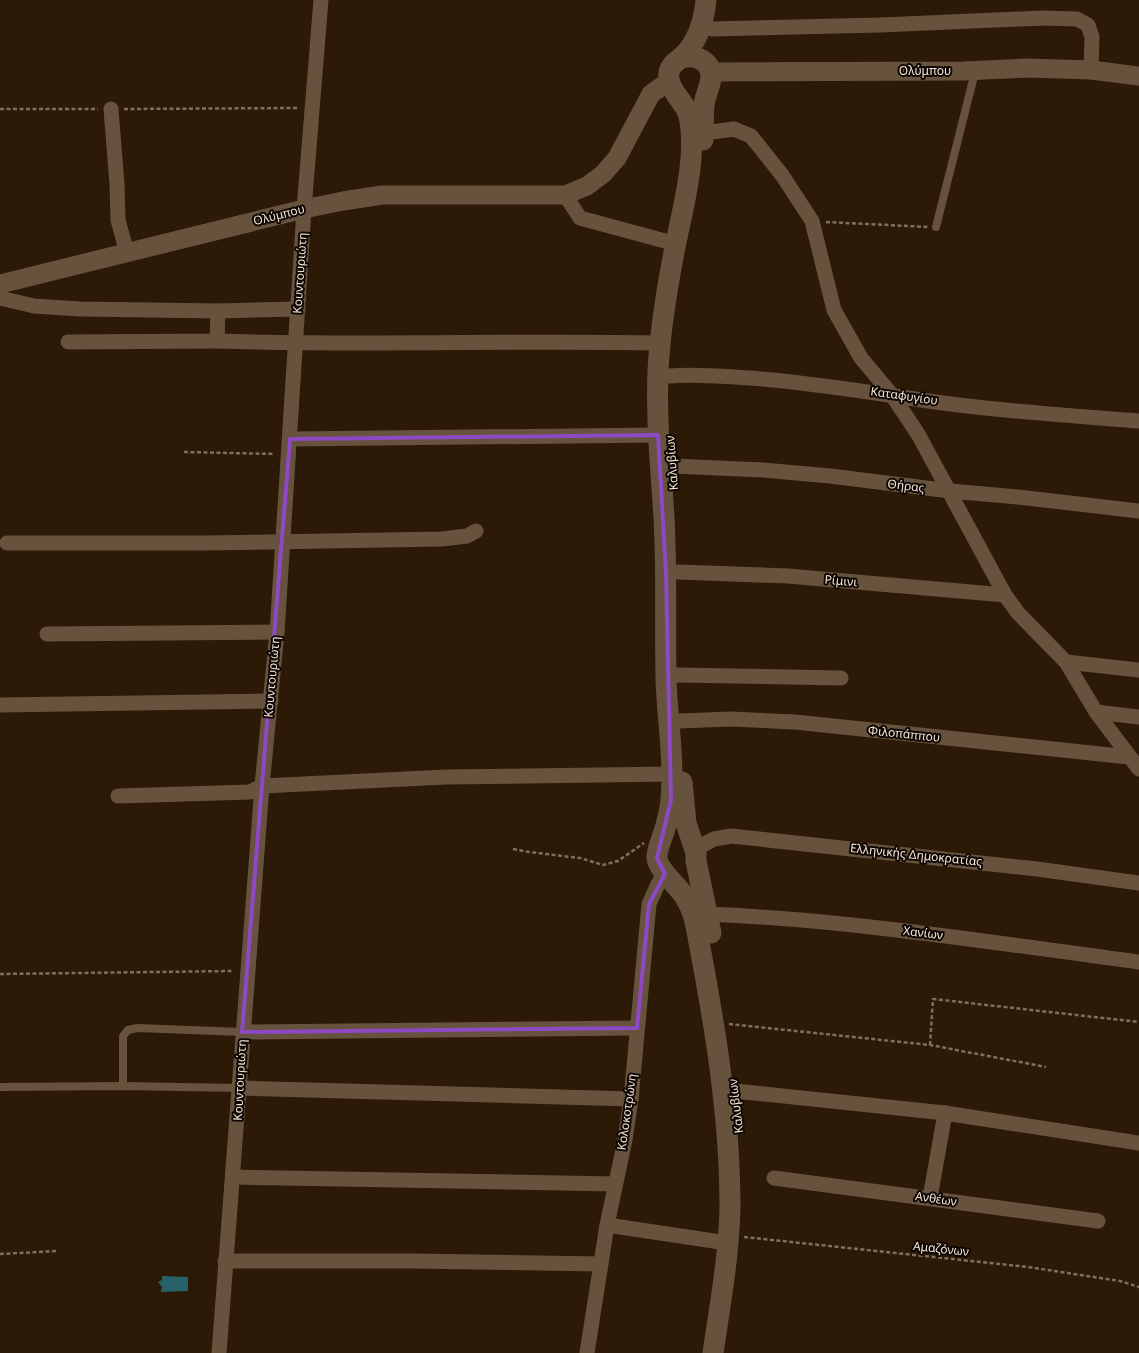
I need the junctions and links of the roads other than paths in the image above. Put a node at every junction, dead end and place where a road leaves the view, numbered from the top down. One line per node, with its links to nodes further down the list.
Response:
1 (321, 0): 14 (street, Κουντουριώτη)
2 (706, 0): 5 (main road)
3 (716, 0): 4 (main road, Καλυβίων)
4 (712, 29): 7 (street); 8 (main road, Καλυβίων)
5 (681, 58): 8 (main road); 10 (main road)
6 (975, 70): 7 (street, Ολύμπου); 8 (street, Ολύμπου); 15 (lane)
7 (1091, 70): 9 (street, Ολύμπου)
8 (710, 74): 10 (main road); 12 (main road, Καλυβίων)
9 (1139, 76)
10 (673, 87): 13 (street); 16 (main road, Καλυβίων)
11 (111, 109): 17 (street)
12 (703, 133): 26 (main road, Καλυβίων); 27 (street)
13 (565, 194): 14 (street, Ολύμπου); 16 (street)
14 (304, 209): 17 (street, Ολύμπου); 20 (street, Κουντουριώτη)
15 (936, 227)
16 (676, 244): 25 (main road, Καλυβίων)
17 (127, 253): 18 (street, Ολύμπου)
18 (0, 284)
19 (0, 298): 21 (street)
20 (298, 309): 21 (street); 24 (street, Κουντουριώτη)
21 (218, 311): 22 (street)
22 (217, 341): 23 (street); 24 (street)
23 (68, 342)
24 (296, 343): 25 (street); 30 (street, Κουντουριώτη)
25 (660, 343): 29 (main road, Καλυβίων)
26 (669, 376): 27 (street, Καταφυγίου); 31 (main road, Καλυβίων)
27 (892, 395): 28 (street, Καταφυγίου); 32 (street)
28 (1139, 421)
29 (658, 435): 30 (street); 52 (main road, Καλυβίων)
30 (290, 439): 35 (street, Κουντουριώτη)
31 (672, 466): 32 (street, Θήρας); 37 (main road, Καλυβίων)
32 (950, 491): 33 (street, Θήρας); 38 (street)
33 (1139, 511)
34 (476, 531): 35 (street)
35 (283, 541): 36 (street); 39 (street, Κουντουριώτη)
36 (7, 543)
37 (678, 572): 38 (street, Ρίμινι); 43 (main road, Καλυβίων)
38 (1005, 595): 41 (street)
39 (276, 632): 40 (street); 45 (street, Κουντουριώτη)
40 (47, 634)
41 (1066, 662): 42 (street); 47 (street)
42 (1139, 670)
43 (677, 675): 44 (street); 49 (main road, Καλυβίων)
44 (841, 678)
45 (270, 701): 46 (street); 53 (street, Κουντουριώτη)
46 (0, 705)
47 (1096, 712): 48 (street); 50 (street)
48 (1139, 716)
49 (679, 721): 50 (street, Φιλοπάππου); 56 (main road, Καλυβίων)
50 (1128, 757): 51 (street)
51 (1139, 769)
52 (672, 774): 53 (street); 55 (main road, Καλυβίων)
53 (262, 786): 54 (street); 62 (street, Κουντουριώτη)
54 (118, 796)
55 (659, 849): 56 (main road); 57 (main road, Καλυβίων)
56 (695, 852): 57 (main road); 58 (street, Ελληνικής Δημοκρατίας); 59 (main road, Καλυβίων)
57 (667, 875): 61 (street, Κολοκοτρώνη); 76 (main road, Καλυβίων)
58 (1139, 883)
59 (707, 914): 60 (street, Χανίων); 66 (main road, Καλυβίων)
60 (1139, 962)
61 (637, 1028): 62 (street); 67 (street, Κολοκοτρώνη)
62 (242, 1032): 63 (lane); 65 (street, Κουντουριώτη)
63 (123, 1086): 64 (lane); 65 (lane)
64 (0, 1087)
65 (240, 1088): 67 (street); 70 (street, Κουντουριώτη)
66 (734, 1091): 68 (street); 76 (main road, Καλυβίων)
67 (631, 1099): 72 (street, Κολοκοτρώνη)
68 (945, 1113): 69 (street); 73 (street)
69 (1139, 1143)
70 (233, 1177): 72 (street); 77 (street, Κουντουριώτη)
71 (774, 1178): 73 (street, Ανθέων)
72 (615, 1184): 75 (street, Κολοκοτρώνη)
73 (930, 1198): 74 (street, Ανθέων)
74 (1098, 1221)
75 (607, 1225): 76 (street); 78 (street, Κολοκοτρώνη)
76 (734, 1240): 81 (main road, Καλυβίων); 82 (main road, Καλυβίων)
77 (225, 1261): 78 (street); 79 (street, Κουντουριώτη)
78 (601, 1264): 80 (street, Κολοκοτρώνη)
79 (219, 1353)
80 (587, 1353)
81 (713, 1353)
82 (727, 1353)

